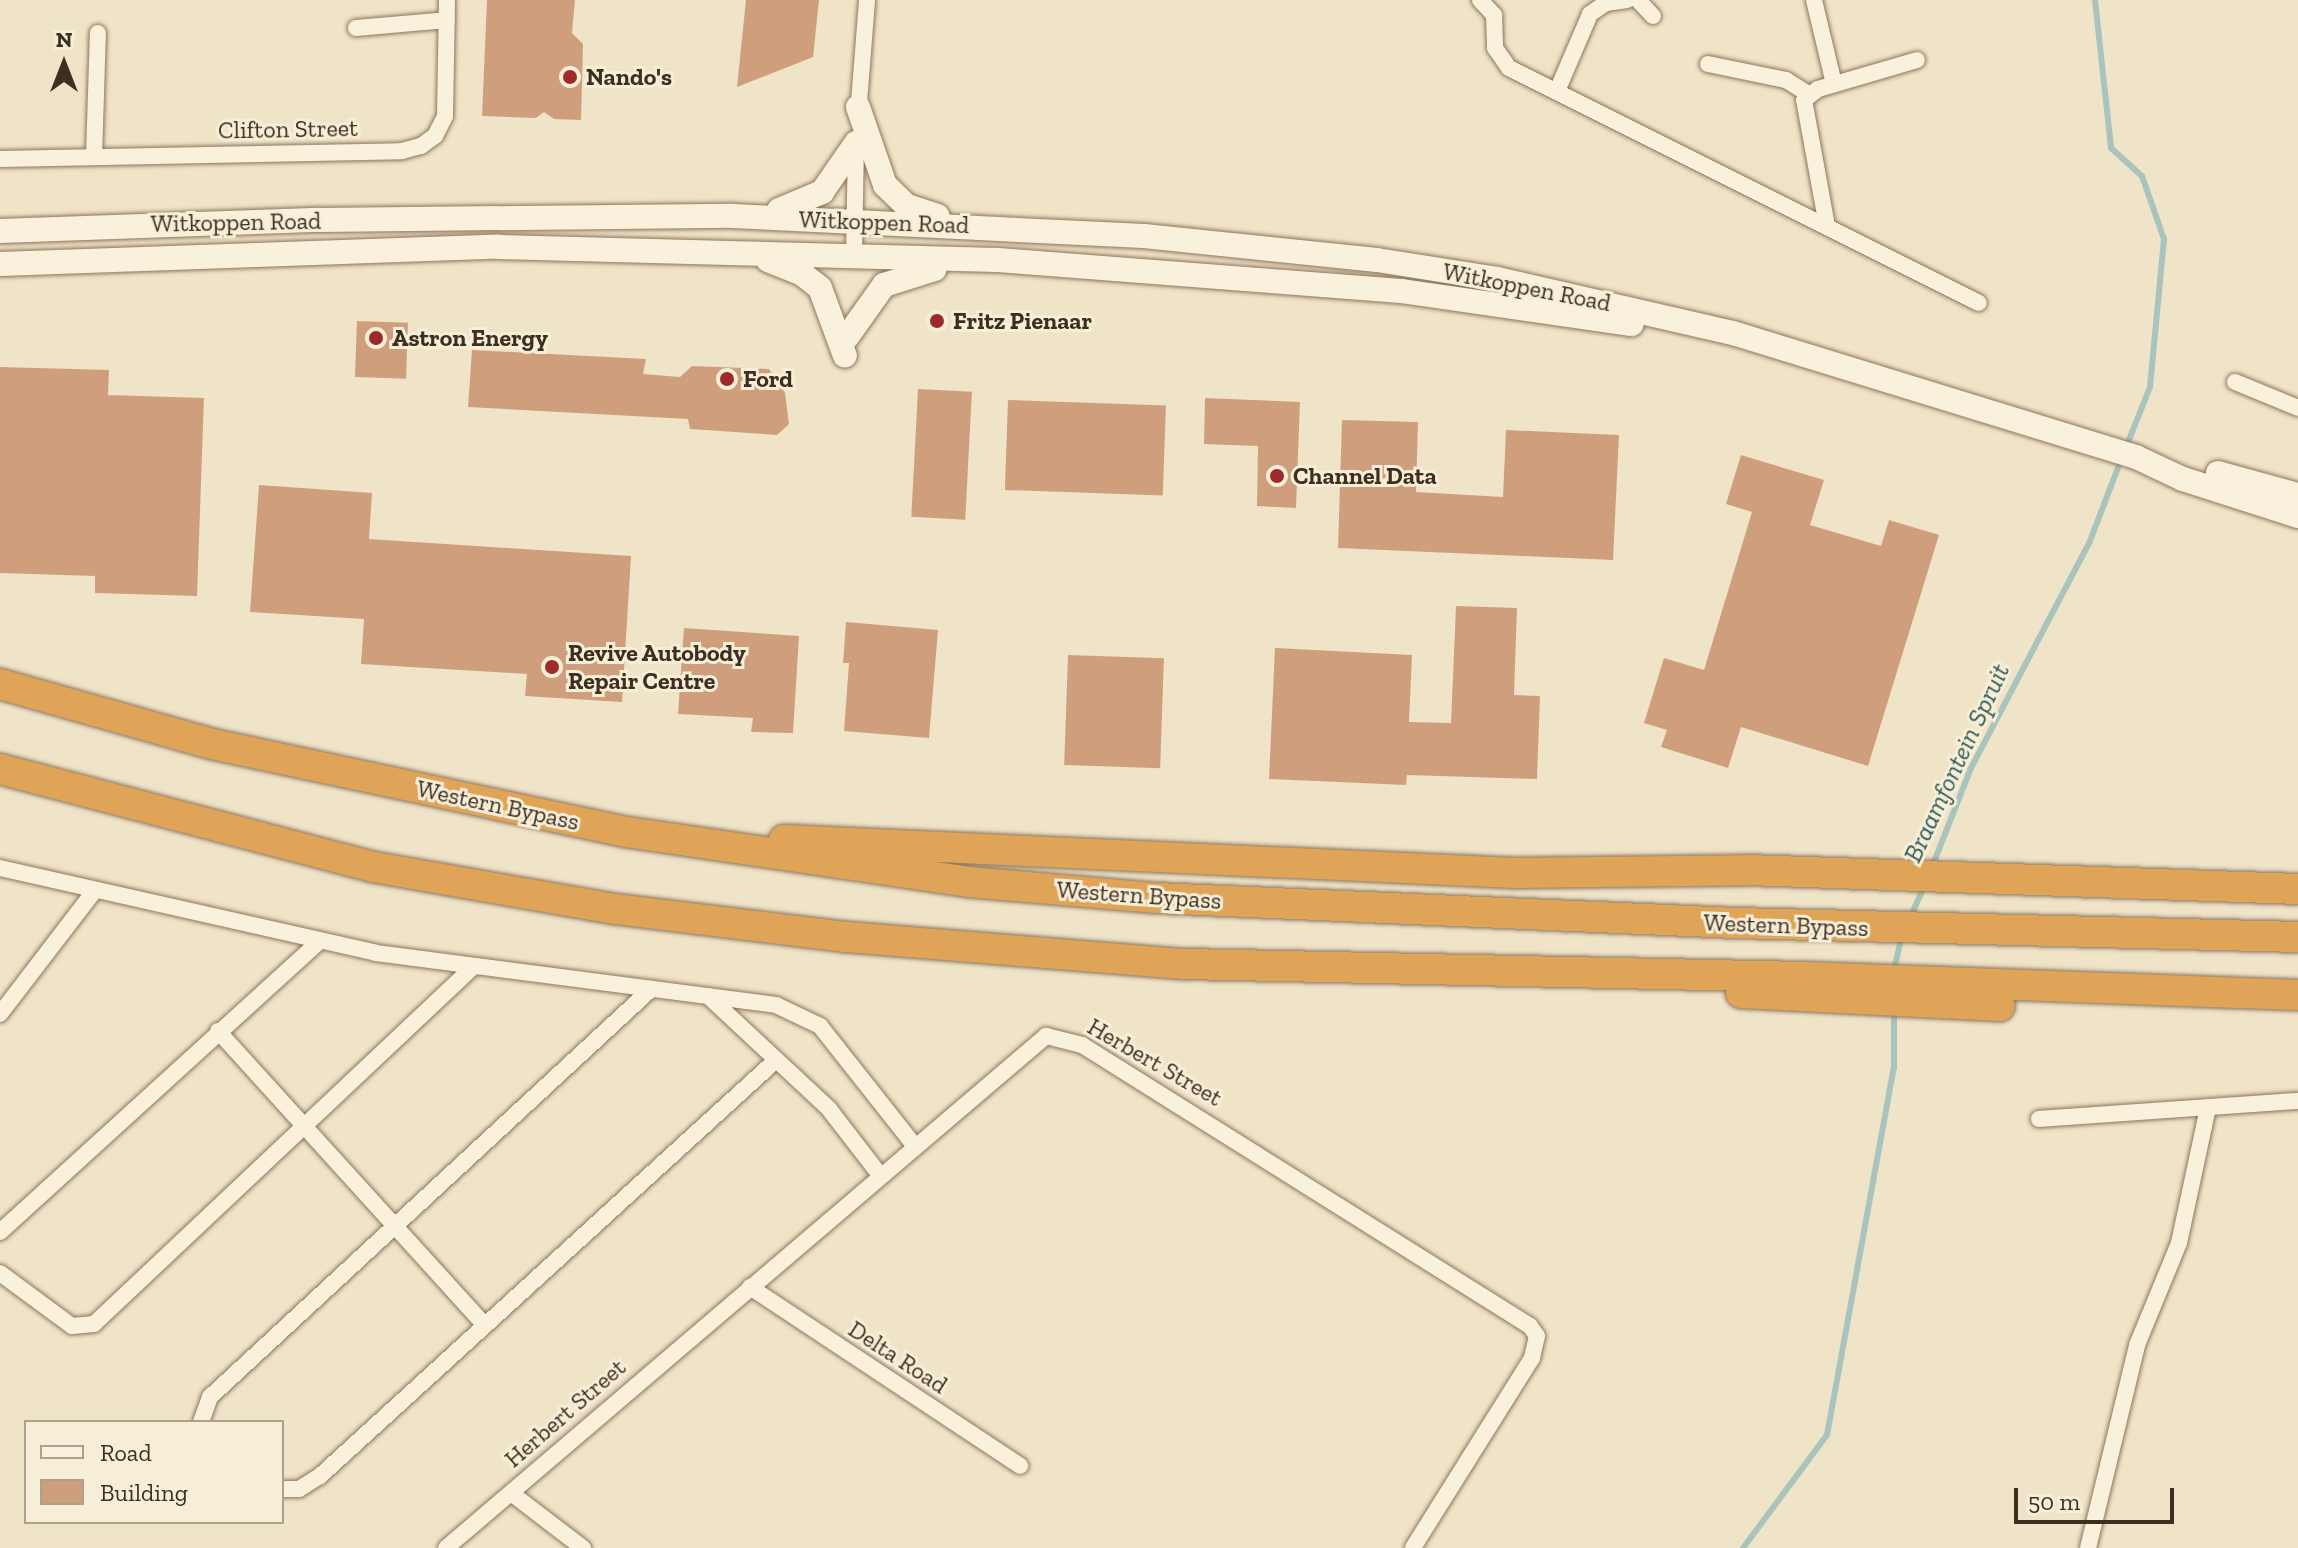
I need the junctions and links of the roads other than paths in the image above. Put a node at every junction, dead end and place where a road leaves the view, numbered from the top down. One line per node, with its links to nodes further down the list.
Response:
1 (447, 0): 8 (street, Clifton Street)
2 (867, 0): 16 (street)
3 (1627, 0): 14 (street)
4 (1638, 0): 7 (street)
5 (1814, 0): 13 (street)
6 (1482, 2): 14 (street)
7 (1653, 16)
8 (447, 20): 9 (street); 18 (street, Clifton Street)
9 (356, 28)
10 (98, 33): 18 (street)
11 (1917, 60): 13 (street)
12 (1708, 64): 15 (street)
13 (1834, 84): 15 (street)
14 (1557, 91): 23 (street)
15 (1808, 94): 23 (street)
16 (858, 107): 17 (street); 22 (main road)
17 (856, 143): 20 (main road); 21 (street)
18 (94, 157): 19 (street, Clifton Street)
19 (0, 159)
20 (733, 216): 21 (main road, Witkoppen Road); 24 (main road, Witkoppen Road)
21 (855, 220): 22 (main road, Witkoppen Road); 26 (street)
22 (981, 226): 30 (main road, Witkoppen Road)
23 (1827, 226): 29 (street)
24 (0, 231)
25 (698, 250): 26 (main road, Witkoppen Road); 27 (main road); 28 (main road, Witkoppen Road)
26 (854, 256): 27 (main road, Witkoppen Road)
27 (997, 260): 30 (main road, Witkoppen Road)
28 (0, 264)
29 (1979, 303)
30 (1756, 343): 33 (main road, Witkoppen Road)
31 (2235, 382): 32 (street)
32 (2298, 408)
33 (2145, 460): 34 (main road, Witkoppen Road); 35 (main road, Witkoppen Road)
34 (2298, 495)
35 (2298, 516)
36 (0, 684): 38 (highway, Western Bypass)
37 (0, 769): 48 (highway)
38 (682, 838): 40 (highway); 42 (highway, Western Bypass)
39 (0, 868): 41 (street)
40 (2298, 889)
41 (95, 890): 43 (street); 49 (street)
42 (2298, 937)
43 (318, 943): 44 (street); 51 (street)
44 (473, 967): 45 (street); 56 (street)
45 (651, 989): 47 (street); 59 (street)
46 (2298, 995): 48 (highway)
47 (708, 996): 52 (street); 57 (street)
48 (2016, 996): 50 (highway)
49 (0, 1014)
50 (2298, 1015)
51 (218, 1031): 56 (street); 60 (street)
52 (776, 1060): 58 (street); 63 (street)
53 (2298, 1101): 54 (street)
54 (2208, 1108): 55 (street); 71 (street)
55 (2039, 1119)
56 (305, 1128): 59 (street); 61 (street)
57 (914, 1145): 58 (street, Herbert Street); 70 (street, Herbert Street)
58 (879, 1174): 62 (street, Herbert Street)
59 (396, 1229): 63 (street); 64 (street)
60 (0, 1232)
61 (0, 1273)
62 (750, 1287): 65 (street, Delta Road); 67 (street, Herbert Street)
63 (485, 1325): 66 (street)
64 (202, 1420)
65 (1020, 1466)
66 (284, 1489)
67 (511, 1493): 68 (street, Herbert Street); 69 (street, Herbert Street)
68 (446, 1548)
69 (583, 1548)
70 (1413, 1548)
71 (2088, 1548)

